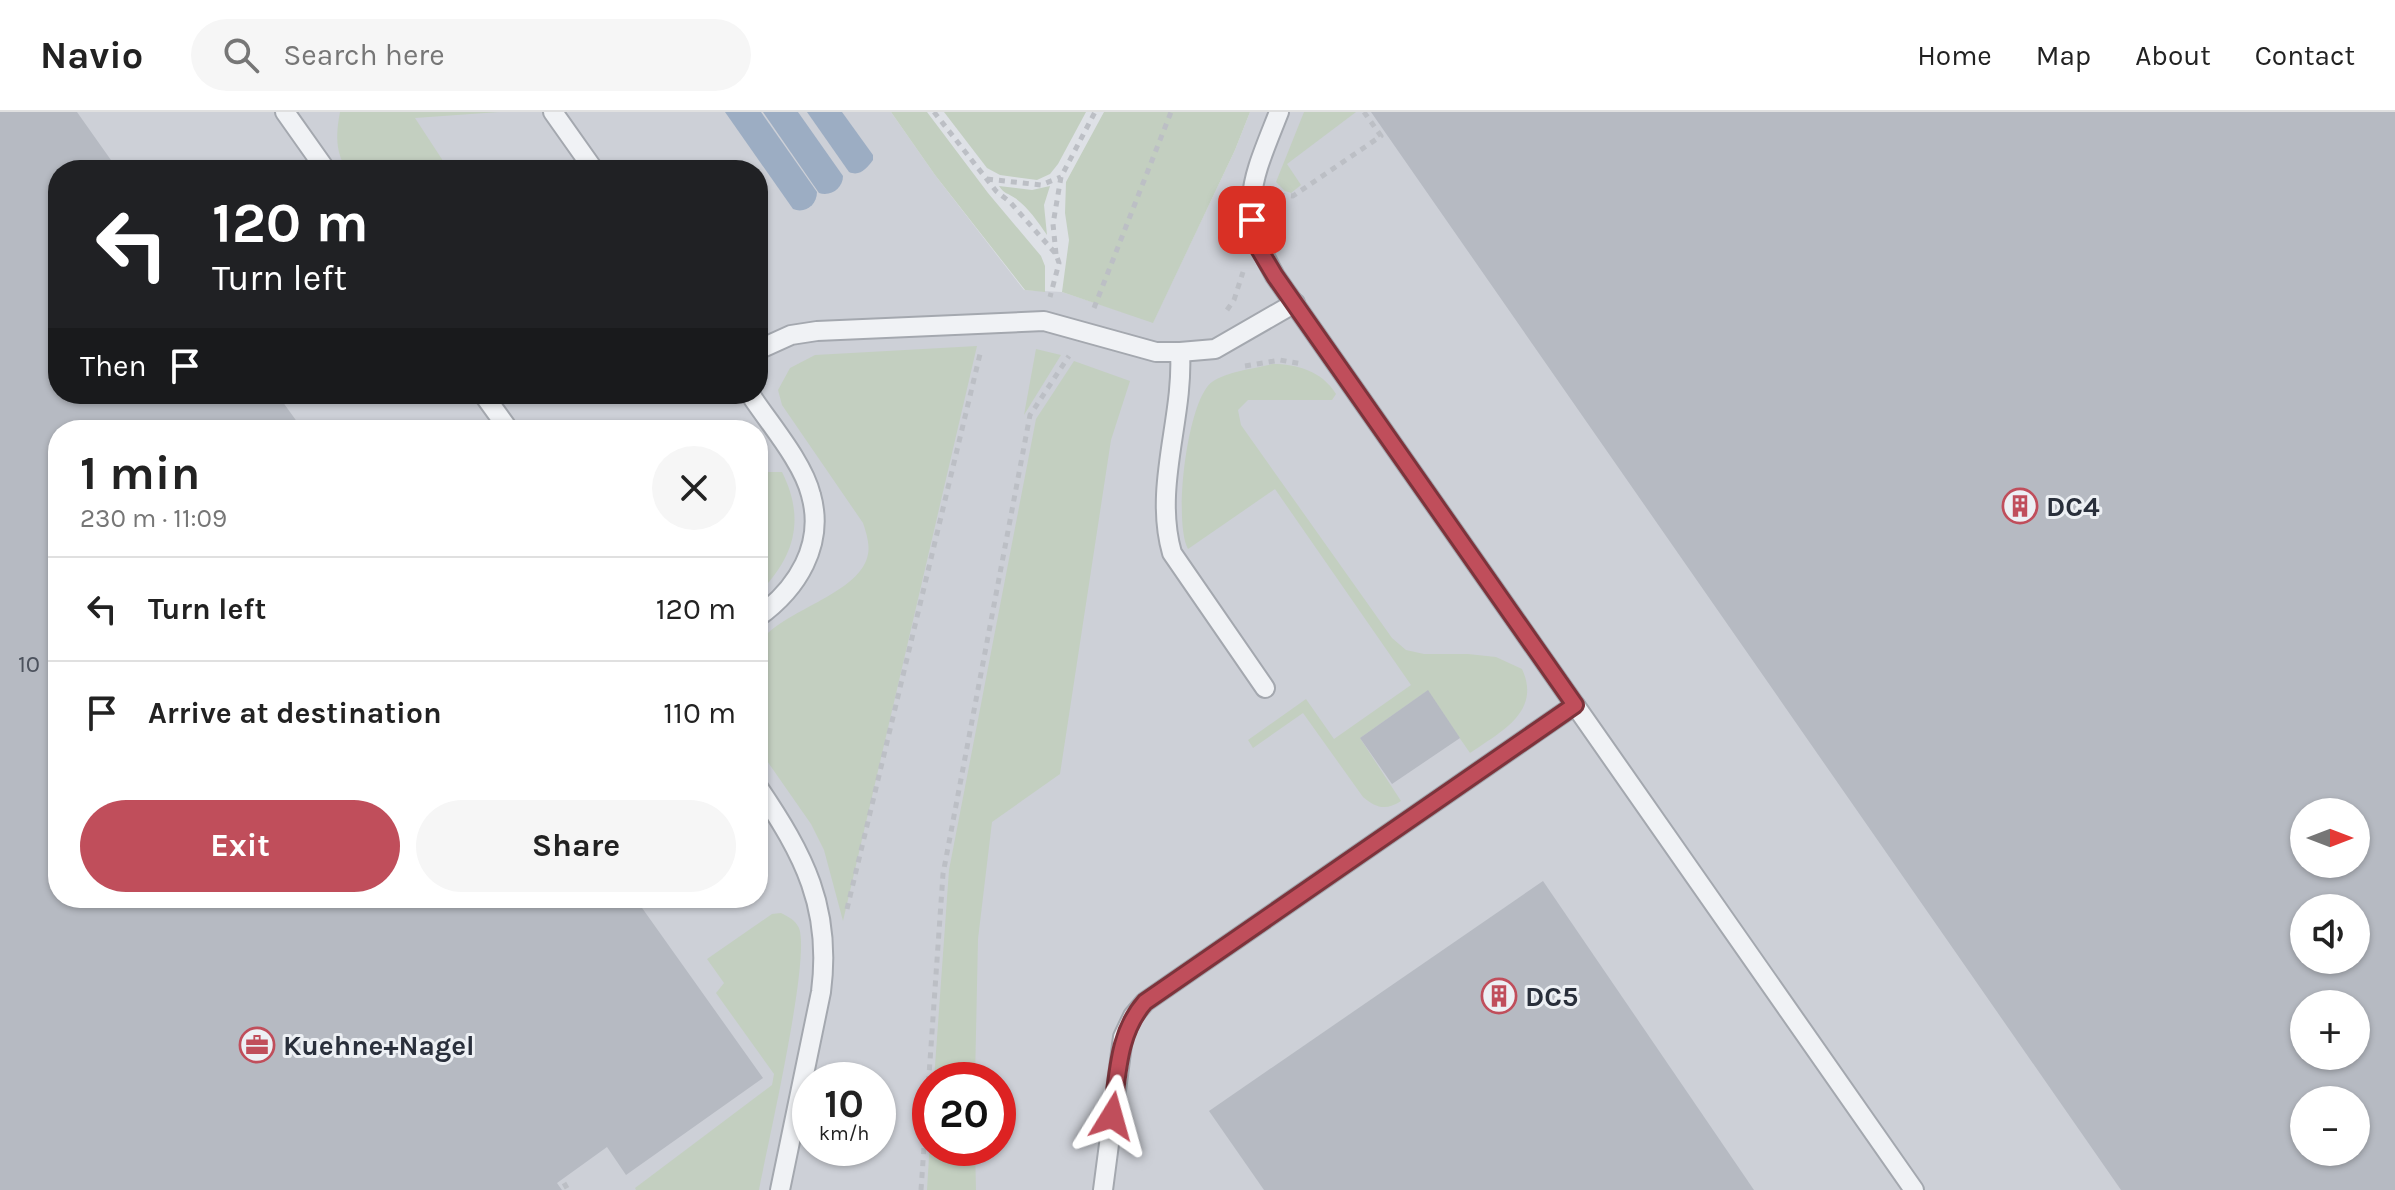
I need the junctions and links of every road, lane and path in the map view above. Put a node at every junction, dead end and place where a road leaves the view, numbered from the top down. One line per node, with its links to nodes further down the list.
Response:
1 (285, 112): 8 (lane)
2 (553, 112): 9 (lane)
3 (934, 112): 11 (path)
4 (1095, 112): 10 (path)
5 (1171, 112): 16 (path)
6 (1279, 112): 15 (lane)
7 (1364, 112): 12 (path)
8 (319, 160)
9 (587, 160)
10 (1061, 177): 11 (path); 13 (path)
11 (986, 179): 13 (path)
12 (1270, 185)
13 (1056, 254): 14 (path)
14 (1056, 275)
15 (1295, 303): 20 (lane); 26 (lane)
16 (1084, 333): 18 (lane); 20 (lane)
17 (982, 343): 28 (path)
18 (768, 345)
19 (1062, 348): 32 (path)
20 (1180, 352): 25 (lane)
21 (1310, 367): 22 (path)
22 (1231, 369)
23 (768, 421): 24 (lane)
24 (768, 610)
25 (1265, 688)
26 (1575, 705): 33 (lane); 34 (lane)
27 (768, 802): 31 (lane)
28 (845, 918)
29 (564, 1183): 30 (path)
30 (568, 1190)
31 (780, 1190)
32 (921, 1190)
33 (1103, 1190)
34 (1914, 1190)

